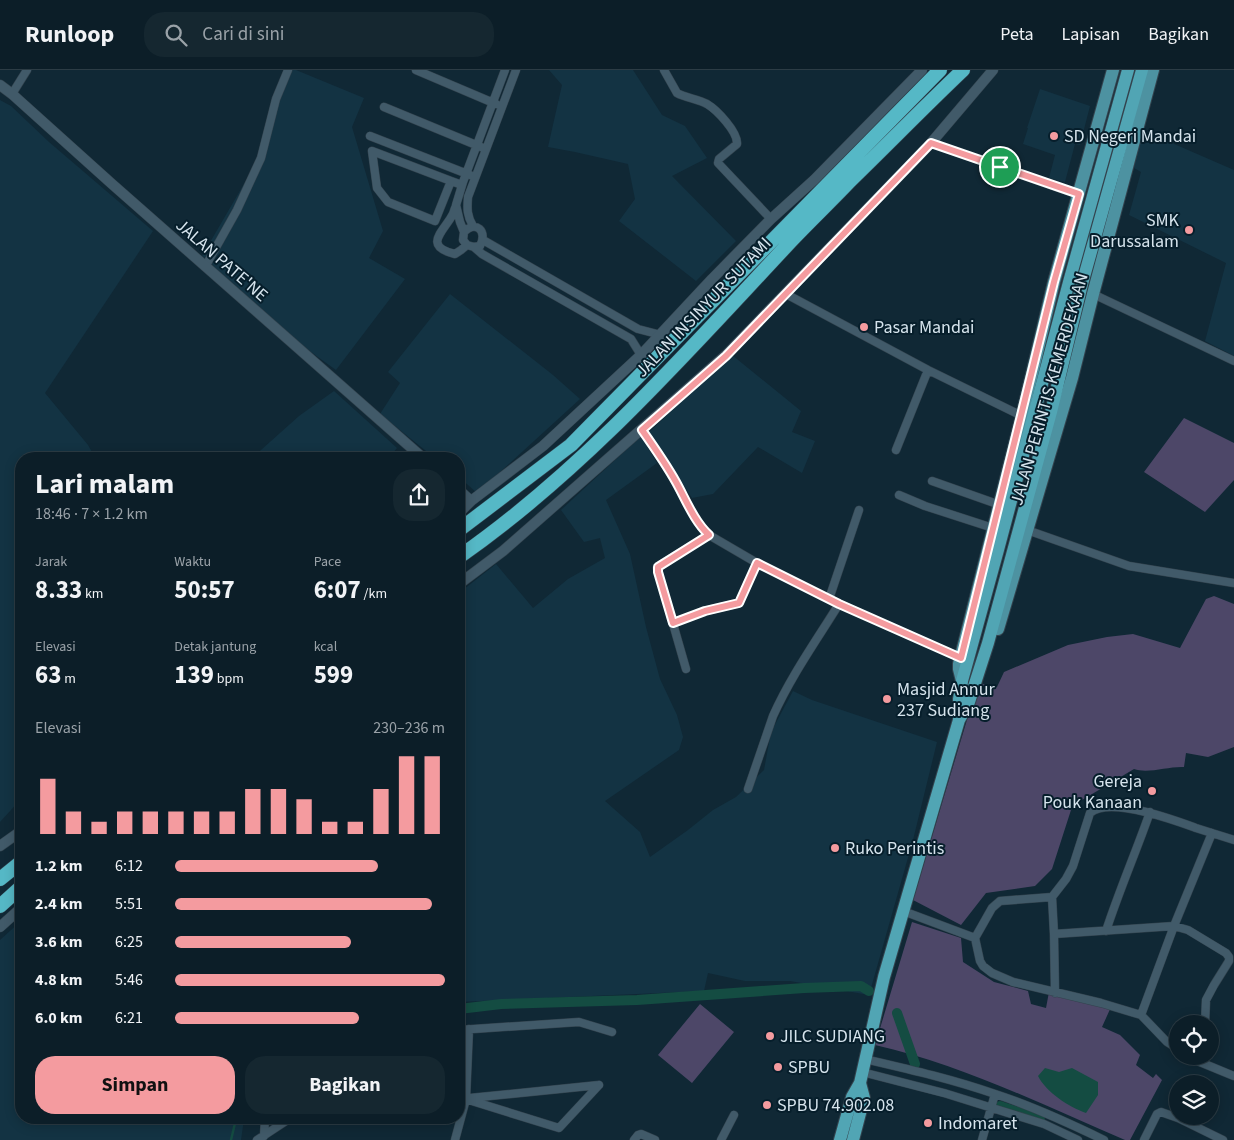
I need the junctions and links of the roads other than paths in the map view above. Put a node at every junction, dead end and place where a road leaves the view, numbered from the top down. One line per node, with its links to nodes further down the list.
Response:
1 (27, 70): 16 (street)
2 (288, 70): 35 (street)
3 (416, 70): 17 (street)
4 (505, 70): 17 (street)
5 (516, 70): 19 (street)
6 (664, 70): 30 (street)
7 (922, 70): 30 (street)
8 (940, 70): 55 (highway, JALAN INSINYUR SUTAMI)
9 (963, 70): 59 (highway, JALAN INSINYUR SUTAMI)
10 (993, 70): 21 (street)
11 (1113, 70): 28 (main road, JALAN PERINTIS KEMERDEKAAN)
12 (1128, 70): 68 (highway, JALAN PERINTIS KEMERDEKAAN)
13 (1142, 70): 69 (highway, JALAN PERINTIS KEMERDEKAAN)
14 (1154, 70): 37 (main road, JALAN PERINTIS KEMERDEKAAN)
15 (0, 85): 16 (street, JALAN PATE'NE)
16 (12, 94): 35 (street, JALAN PATE'NE)
17 (492, 103): 19 (street); 22 (street)
18 (384, 107): 22 (street)
19 (502, 107): 23 (street)
20 (370, 136): 24 (street)
21 (931, 143): 28 (street); 36 (street)
22 (477, 145): 23 (street); 24 (street)
23 (486, 148): 25 (street)
24 (466, 173): 25 (street); 27 (street)
25 (475, 177): 31 (street)
26 (451, 181): 26 (street); 27 (street)
27 (462, 185): 29 (street)
28 (1079, 194): 44 (main road, JALAN PERINTIS KEMERDEKAAN)
29 (456, 205): 32 (street); 34 (street)
30 (771, 219): 39 (street)
31 (473, 226): 32 (street); 33 (street)
32 (464, 232): 34 (street)
33 (483, 240): 34 (street); 38 (street)
34 (470, 246): 40 (street)
35 (205, 267): 47 (street, JALAN PATE'NE)
36 (786, 294): 43 (street); 45 (street)
37 (1093, 294): 42 (street); 57 (main road, JALAN PERINTIS KEMERDEKAAN)
38 (638, 329): 39 (street); 40 (street)
39 (661, 334): 41 (street)
40 (631, 340): 41 (street)
41 (641, 355): 51 (street)
42 (1234, 362)
43 (928, 370): 44 (street); 46 (street)
44 (1022, 416): 52 (main road, JALAN PERINTIS KEMERDEKAAN)
45 (642, 430): 58 (street); 61 (street)
46 (896, 450)
47 (416, 452)
48 (932, 481): 52 (street)
49 (899, 495): 56 (street)
50 (465, 496): 51 (street)
51 (471, 501): 53 (street)
52 (1000, 504): 56 (main road, JALAN PERINTIS KEMERDEKAAN)
53 (465, 507)
54 (859, 510): 63 (street)
55 (465, 525)
56 (994, 528): 66 (main road, JALAN PERINTIS KEMERDEKAAN)
57 (1027, 530): 62 (street); 69 (main road, JALAN PERINTIS KEMERDEKAAN)
58 (709, 535): 60 (street); 65 (street)
59 (465, 553)
60 (757, 563): 63 (street); 65 (street)
61 (465, 580)
62 (1234, 583)
63 (829, 599): 64 (street)
64 (839, 604): 66 (street); 71 (street)
65 (673, 623): 67 (street)
66 (961, 658): 68 (main road, JALAN PERINTIS KEMERDEKAAN)
67 (686, 669)
68 (962, 680): 70 (highway, JALAN PERINTIS KEMERDEKAAN)
69 (975, 684): 70 (highway, JALAN PERINTIS KEMERDEKAAN)
70 (959, 720): 82 (highway, JALAN PERINTIS KEMERDEKAAN)
71 (748, 789)
72 (1150, 812): 73 (street); 80 (street); 86 (street)
73 (1212, 833): 75 (street); 84 (street)
74 (15, 835): 76 (street)
75 (1234, 840)
76 (0, 846)
77 (15, 867): 78 (highway)
78 (0, 878)
79 (15, 892): 81 (highway)
80 (1052, 897): 87 (street); 88 (street)
81 (0, 906)
82 (904, 911): 88 (street); 96 (highway, JALAN PERINTIS KEMERDEKAAN)
83 (15, 914): 85 (street)
84 (1174, 926): 86 (street); 90 (street); 91 (street)
85 (0, 928)
86 (1106, 931): 87 (street)
87 (1054, 934): 89 (street)
88 (975, 938): 89 (street)
89 (1056, 993): 90 (street)
90 (1141, 1015): 95 (street)
91 (1205, 1015)
92 (465, 1029): 93 (street)
93 (469, 1029): 94 (street); 98 (street)
94 (612, 1032)
95 (1169, 1044)
96 (865, 1059): 100 (highway, JALAN PERINTIS KEMERDEKAAN); 101 (street)
97 (1210, 1065): 99 (street)
98 (465, 1068)
99 (1234, 1076)
100 (861, 1077): 104 (street); 114 (highway, JALAN PERINTIS KEMERDEKAAN); 115 (highway, JALAN PERINTIS KEMERDEKAAN)
101 (995, 1094): 104 (street); 118 (street)
102 (465, 1098): 103 (street)
103 (465, 1099)
104 (991, 1108): 116 (street); 117 (street)
105 (734, 1115): 113 (street)
106 (264, 1124): 109 (street)
107 (281, 1124): 109 (street)
108 (458, 1124): 110 (street)
109 (260, 1138)
110 (456, 1140)
111 (634, 1140): 112 (street)
112 (655, 1140)
113 (721, 1140)
114 (840, 1140)
115 (854, 1140)
116 (982, 1140)
117 (1078, 1140)
118 (1104, 1140)
119 (1144, 1140): 120 (street)
120 (1223, 1140)

